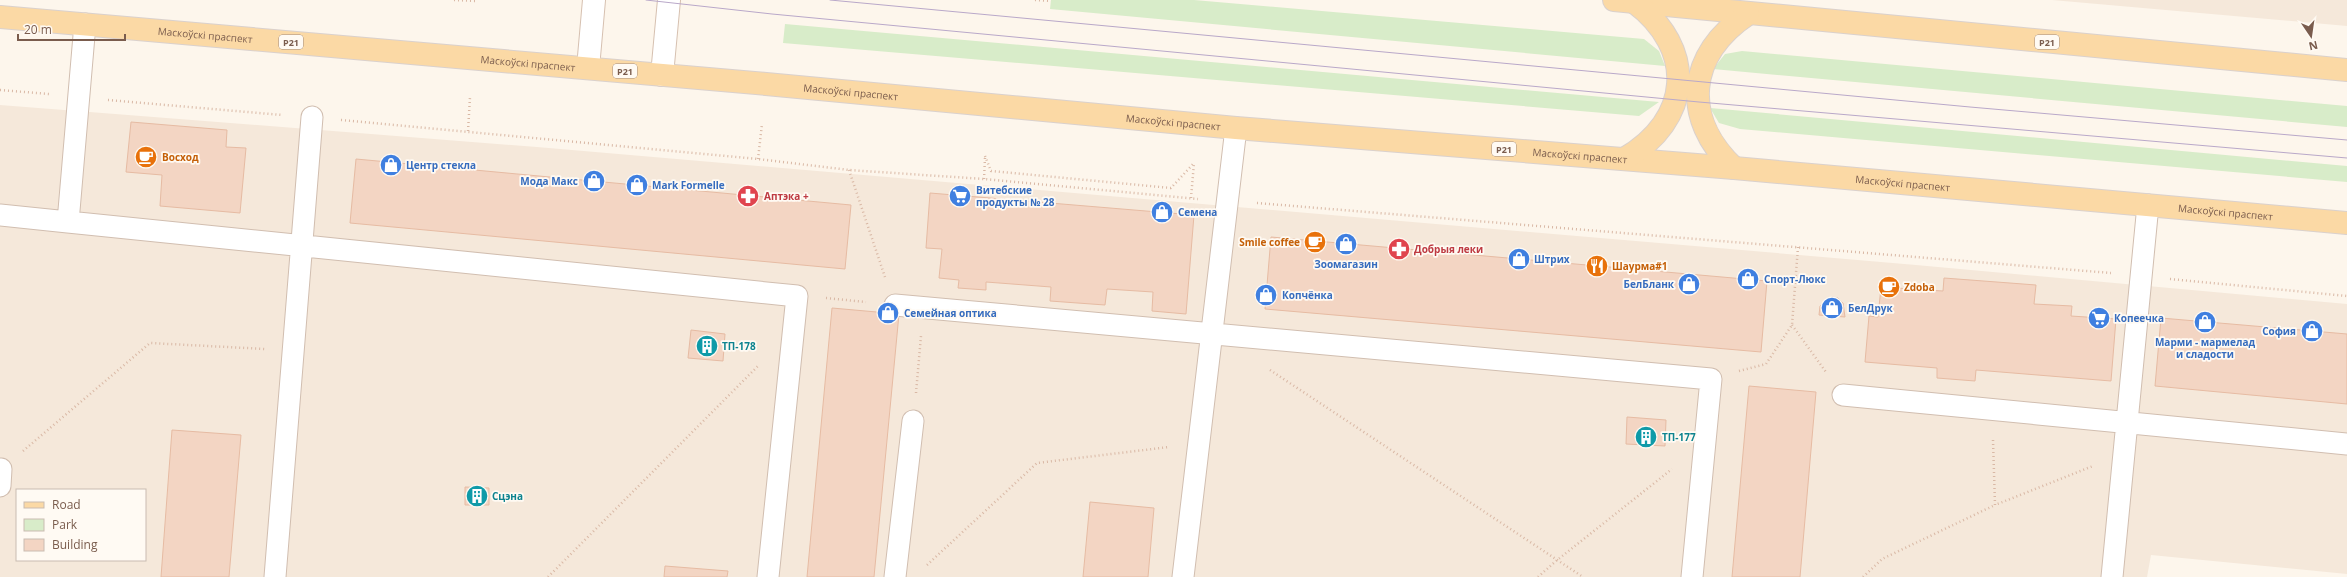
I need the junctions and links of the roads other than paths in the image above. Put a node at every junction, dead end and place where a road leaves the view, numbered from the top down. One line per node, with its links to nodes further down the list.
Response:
1 (594, 0): 7 (main road)
2 (669, 0): 9 (main road)
3 (1624, 1): 4 (main road, Р21); 12 (main road)
4 (1748, 14): 8 (main road, Р21); 13 (main road)
5 (0, 17): 6 (main road, Маскоўскі праспект / Р21)
6 (85, 24): 7 (main road, Маскоўскі праспект / Р21); 16 (lane)
7 (588, 68): 9 (main road, Маскоўскі праспект / Р21)
8 (2347, 70)
9 (662, 75): 11 (main road, Маскоўскі праспект / Р21)
10 (312, 117): 18 (lane)
11 (1236, 128): 12 (main road, Маскоўскі праспект / Р21); 20 (lane)
12 (1624, 159): 13 (main road, Маскоўскі праспект / Р21)
13 (1734, 168): 14 (main road, Маскоўскі праспект / Р21)
14 (2148, 205): 17 (main road, Маскоўскі праспект / Р21); 23 (lane)
15 (0, 215): 16 (lane)
16 (68, 222): 18 (lane)
17 (2347, 223)
18 (302, 246): 26 (lane); 27 (lane)
19 (895, 305): 20 (lane)
20 (1212, 334): 29 (lane); 30 (lane)
21 (1843, 395): 23 (lane)
22 (913, 420): 28 (lane)
23 (2128, 422): 24 (lane); 25 (lane)
24 (2347, 444)
25 (2116, 573)
26 (275, 577)
27 (768, 577)
28 (895, 577)
29 (1183, 577)
30 (1692, 577)

